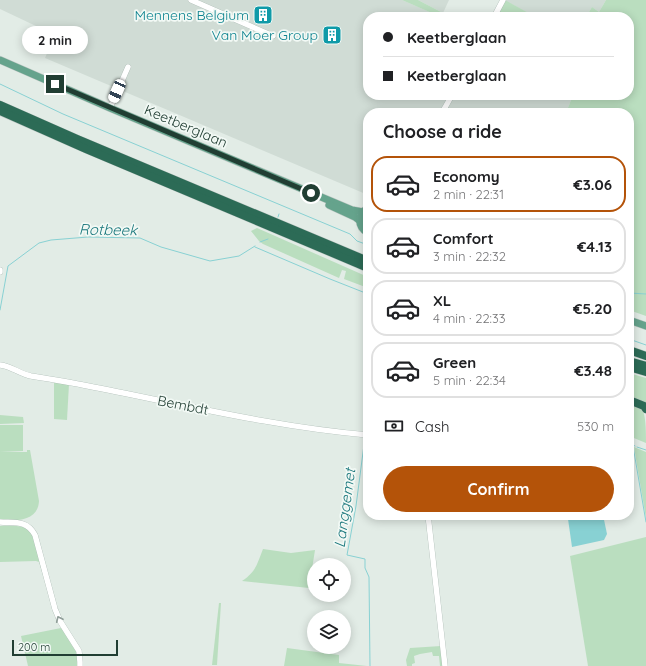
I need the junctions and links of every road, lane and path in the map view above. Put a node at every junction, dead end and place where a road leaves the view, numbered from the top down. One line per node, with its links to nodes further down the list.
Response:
1 (191, 0): 4 (street)
2 (503, 0): 3 (street)
3 (497, 12)
4 (273, 36)
5 (0, 60): 9 (main road, Keetberglaan)
6 (0, 63): 13 (main road, Keetberglaan)
7 (128, 67): 9 (street)
8 (0, 104): 16 (highway)
9 (110, 108): 11 (main road, Keetberglaan)
10 (0, 111): 15 (highway)
11 (363, 210)
12 (363, 214): 13 (main road)
13 (360, 221): 14 (main road)
14 (363, 229)
15 (347, 259): 17 (highway); 18 (highway)
16 (363, 260)
17 (363, 266)
18 (363, 270)
19 (634, 322): 20 (main road)
20 (646, 326)
21 (634, 352): 22 (highway)
22 (646, 356)
23 (634, 362): 25 (highway)
24 (0, 365): 30 (street, Bembdt)
25 (646, 366)
26 (634, 368): 27 (highway)
27 (646, 372)
28 (634, 402): 29 (highway)
29 (646, 409)
30 (363, 434)
31 (429, 520): 34 (street)
32 (0, 522): 33 (street, one-way to 32)
33 (80, 666)
34 (445, 666)

